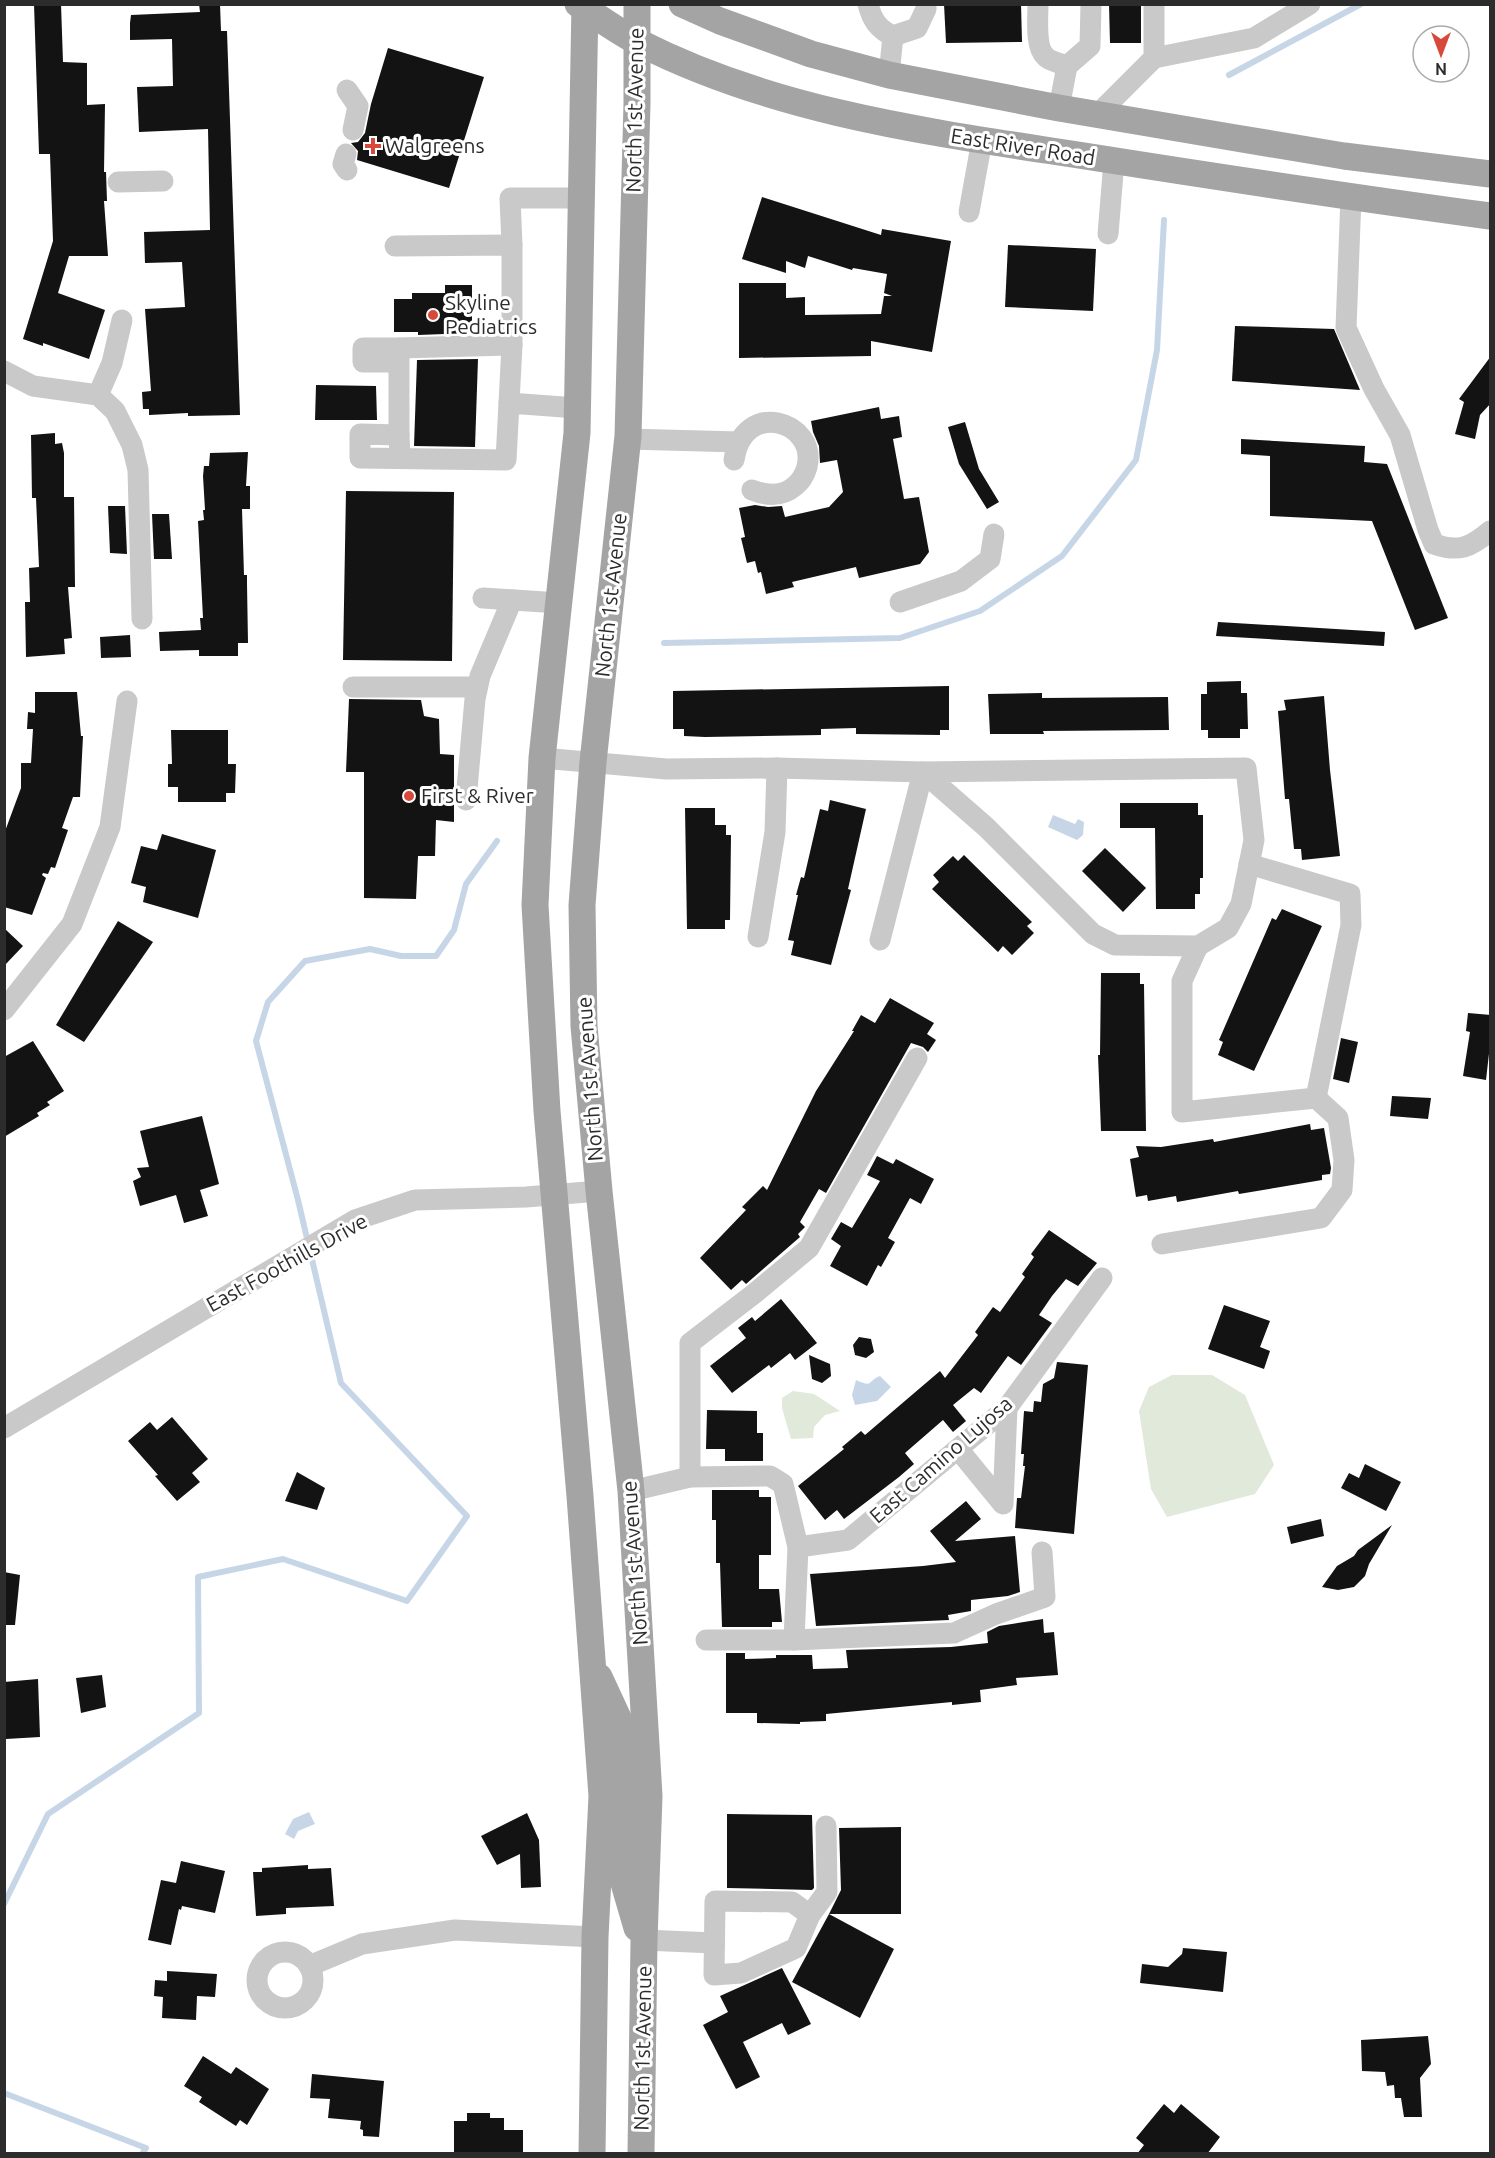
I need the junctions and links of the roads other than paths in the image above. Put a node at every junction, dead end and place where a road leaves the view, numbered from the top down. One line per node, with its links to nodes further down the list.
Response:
1 (637, 4): 12 (main road, North 1st Avenue)
2 (682, 4): 10 (main road, East River Road)
3 (868, 4): 11 (street)
4 (926, 4): 11 (street)
5 (1038, 4): 14 (street)
6 (1091, 4): 14 (street)
7 (1154, 4): 13 (street)
8 (1310, 4): 13 (street)
9 (582, 6): 12 (main road, East River Road); 26 (main road, North 1st Avenue)
10 (724, 13): 15 (main road, East River Road)
11 (893, 36): 15 (street)
12 (637, 41): 20 (main road, East River Road); 39 (main road, North 1st Avenue)
13 (1154, 58): 18 (street)
14 (1066, 66): 17 (street)
15 (889, 75): 17 (main road, East River Road)
16 (347, 90): 19 (street)
17 (1059, 108): 18 (main road, East River Road)
18 (1097, 115): 22 (main road, East River Road)
19 (353, 130)
20 (982, 140): 21 (main road, East River Road); 27 (street)
21 (1114, 161): 25 (main road, East River Road); 29 (street)
22 (1491, 174)
23 (163, 181): 24 (street)
24 (118, 182)
25 (1352, 197): 28 (main road, East River Road); 42 (street)
26 (581, 198): 30 (street); 37 (main road, North 1st Avenue)
27 (969, 212)
28 (1491, 216)
29 (1108, 234)
30 (512, 245): 31 (street); 33 (street)
31 (395, 246)
32 (122, 320): 35 (street)
33 (512, 345): 36 (street); 38 (street)
34 (6, 368): 35 (street)
35 (98, 395): 48 (street)
36 (509, 403): 37 (street); 40 (street)
37 (577, 408): 47 (main road, North 1st Avenue)
38 (399, 435): 40 (street); 40 (street)
39 (627, 438): 41 (street); 53 (main road, North 1st Avenue)
40 (400, 458)
41 (752, 490)
42 (1491, 531)
43 (994, 534): 46 (street)
44 (483, 598): 45 (street)
45 (512, 600): 47 (street); 50 (street)
46 (900, 602)
47 (559, 603): 52 (main road, North 1st Avenue)
48 (142, 620)
49 (353, 687): 50 (street)
50 (477, 687): 56 (street)
51 (127, 701): 61 (street)
52 (542, 758): 53 (street); 65 (main road, North 1st Avenue)
53 (593, 762): 54 (street); 64 (main road, North 1st Avenue)
54 (777, 768): 55 (street); 58 (street)
55 (923, 772): 57 (street); 59 (street); 60 (street)
56 (466, 800)
57 (1249, 864): 60 (street); 63 (street)
58 (758, 937)
59 (880, 940)
60 (1198, 946): 63 (street)
61 (4, 1010)
62 (917, 1058): 71 (street)
63 (1316, 1098): 66 (street)
64 (599, 1191): 65 (street, East Foothills Drive); 72 (main road, North 1st Avenue)
65 (554, 1194): 69 (street, East Foothills Drive); 77 (main road, North 1st Avenue)
66 (1162, 1244)
67 (1102, 1278): 68 (street, East Camino Lujosa)
68 (1007, 1408): 70 (street, East Camino Lujosa); 70 (street)
69 (4, 1428)
70 (958, 1449): 73 (street, East Camino Lujosa)
71 (690, 1477): 72 (street); 73 (street)
72 (631, 1491): 81 (main road, North 1st Avenue)
73 (798, 1547): 76 (street)
74 (1042, 1552): 76 (street)
75 (706, 1640): 76 (street)
76 (794, 1640)
77 (592, 1663): 80 (main road, North 1st Avenue); 81 (main road)
78 (826, 1826): 79 (street)
79 (810, 1915): 82 (street); 82 (street)
80 (595, 1937): 83 (street); 84 (main road, North 1st Avenue)
81 (644, 1940): 82 (street); 85 (main road, North 1st Avenue)
82 (714, 1943)
83 (309, 1966)
84 (592, 2154)
85 (641, 2154)

